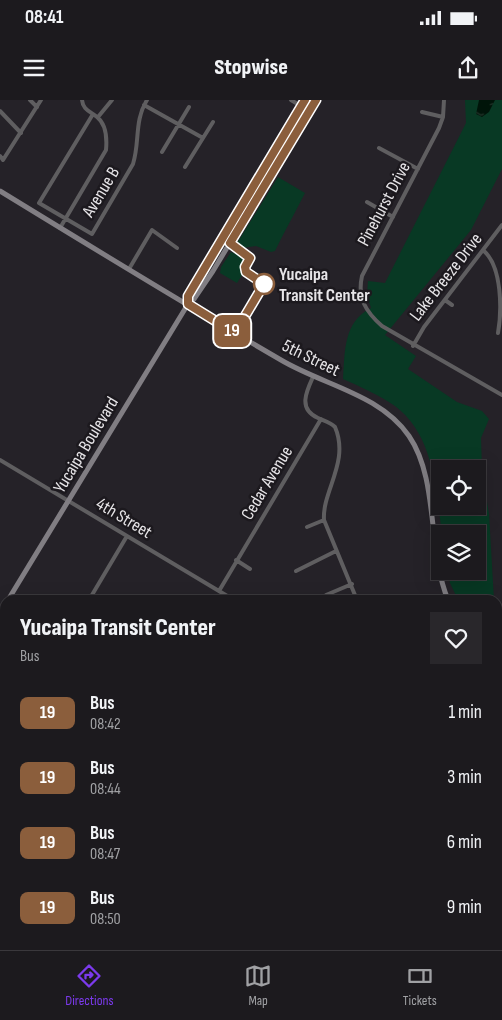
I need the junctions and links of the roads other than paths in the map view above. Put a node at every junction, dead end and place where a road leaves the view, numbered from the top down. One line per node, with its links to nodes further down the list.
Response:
1 (30, 100): 12 (street)
2 (41, 100): 12 (street)
3 (82, 100): 17 (street)
4 (112, 100): 18 (street)
5 (147, 100): 10 (street)
6 (291, 100): 11 (street)
7 (305, 100): 11 (main road, Yucaipa Boulevard)
8 (316, 100): 14 (main road, Yucaipa Boulevard)
9 (444, 100): 19 (street, Pinehurst Drive)
10 (144, 105): 21 (street); 32 (street, Avenue B)
11 (302, 106): 14 (street); 39 (main road, Yucaipa Boulevard)
12 (37, 107): 22 (street)
13 (189, 107): 21 (street)
14 (309, 111): 39 (main road, Yucaipa Boulevard)
15 (0, 112): 22 (street)
16 (422, 112): 19 (street)
17 (93, 114): 18 (street); 32 (street)
18 (98, 117): 32 (street)
19 (443, 117): 28 (street, Pinehurst Drive)
20 (213, 122): 23 (street)
21 (179, 123): 23 (street); 25 (street)
22 (21, 133): 26 (street)
23 (203, 138): 27 (street)
24 (379, 148): 28 (street)
25 (162, 152)
26 (0, 156)
27 (185, 167)
28 (418, 169): 31 (street, Pinehurst Drive)
29 (0, 191): 34 (main road, 5th Street)
30 (367, 202): 31 (street)
31 (393, 217): 42 (street, Pinehurst Drive)
32 (66, 219): 34 (street)
33 (502, 225): 36 (street, Lake Breeze Drive)
34 (60, 228): 37 (main road, 5th Street)
35 (177, 248): 37 (street)
36 (484, 250): 38 (street, Lake Breeze Drive); 41 (street)
37 (128, 269): 39 (main road, 5th Street)
38 (445, 300): 40 (street); 42 (street, Lake Breeze Drive)
39 (188, 304): 43 (main road, 5th Street); 47 (main road, Yucaipa Boulevard)
40 (452, 305)
41 (498, 333)
42 (413, 346): 44 (street, Pinehurst Drive)
43 (313, 377): 45 (street); 62 (main road, 5th Street)
44 (502, 395)
45 (321, 419): 48 (street); 52 (street, Cedar Avenue)
46 (0, 460): 47 (street, 4th Street)
47 (68, 501): 50 (street, 4th Street); 57 (main road, Yucaipa Boulevard)
48 (324, 520): 49 (street); 51 (street)
49 (306, 528)
50 (128, 536): 56 (street, 4th Street); 58 (street)
51 (336, 551): 54 (street); 55 (street)
52 (236, 560): 53 (street); 56 (street, Cedar Avenue)
53 (250, 569)
54 (296, 572)
55 (352, 584): 60 (street); 61 (street)
56 (219, 591): 59 (street, 4th Street)
57 (11, 595)
58 (92, 595)
59 (226, 595)
60 (326, 595)
61 (355, 595)
62 (446, 595)

